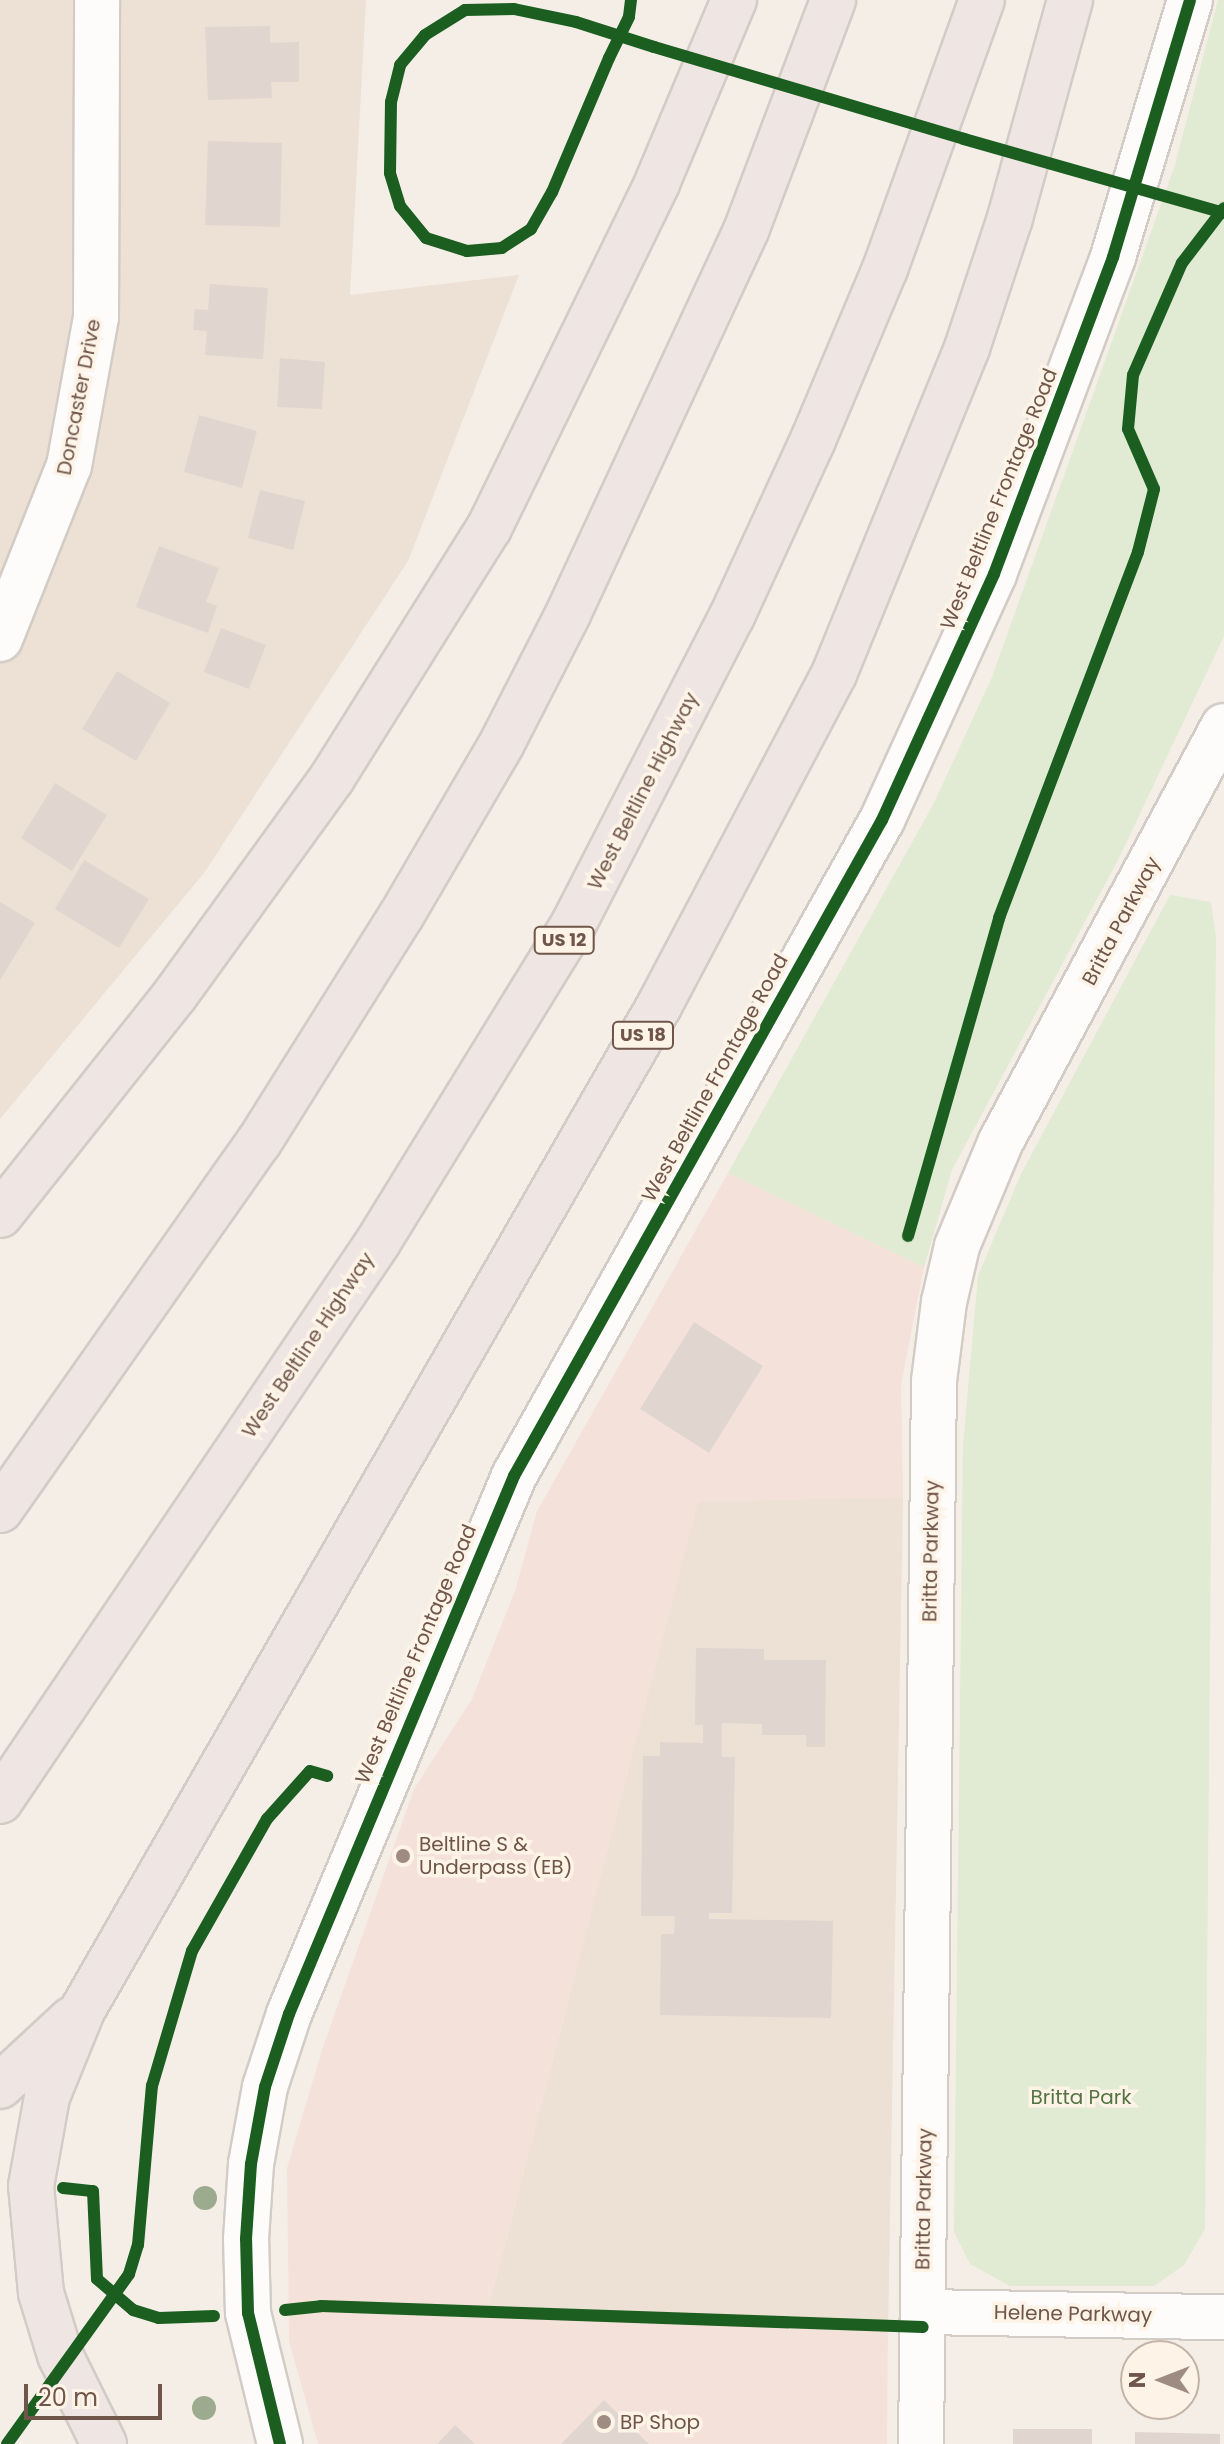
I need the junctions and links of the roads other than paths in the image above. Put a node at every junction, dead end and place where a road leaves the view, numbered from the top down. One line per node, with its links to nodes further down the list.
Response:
1 (97, 0): 7 (street, Doncaster Drive)
2 (734, 0): 9 (highway)
3 (833, 0): 10 (highway)
4 (982, 0): 11 (highway, West Beltline Highway / US 12)
5 (1070, 0): 12 (highway, US 18)
6 (1190, 0): 17 (street, West Beltline Frontage Road)
7 (0, 639)
8 (1224, 726): 14 (street, Britta Parkway)
9 (0, 1215)
10 (0, 1510)
11 (0, 1801)
12 (83, 2009): 13 (highway); 16 (highway, US 18)
13 (0, 2086)
14 (923, 2312): 15 (street, Helene Parkway); 18 (street, Britta Parkway)
15 (1224, 2317)
16 (104, 2444)
17 (280, 2444)
18 (921, 2444)

